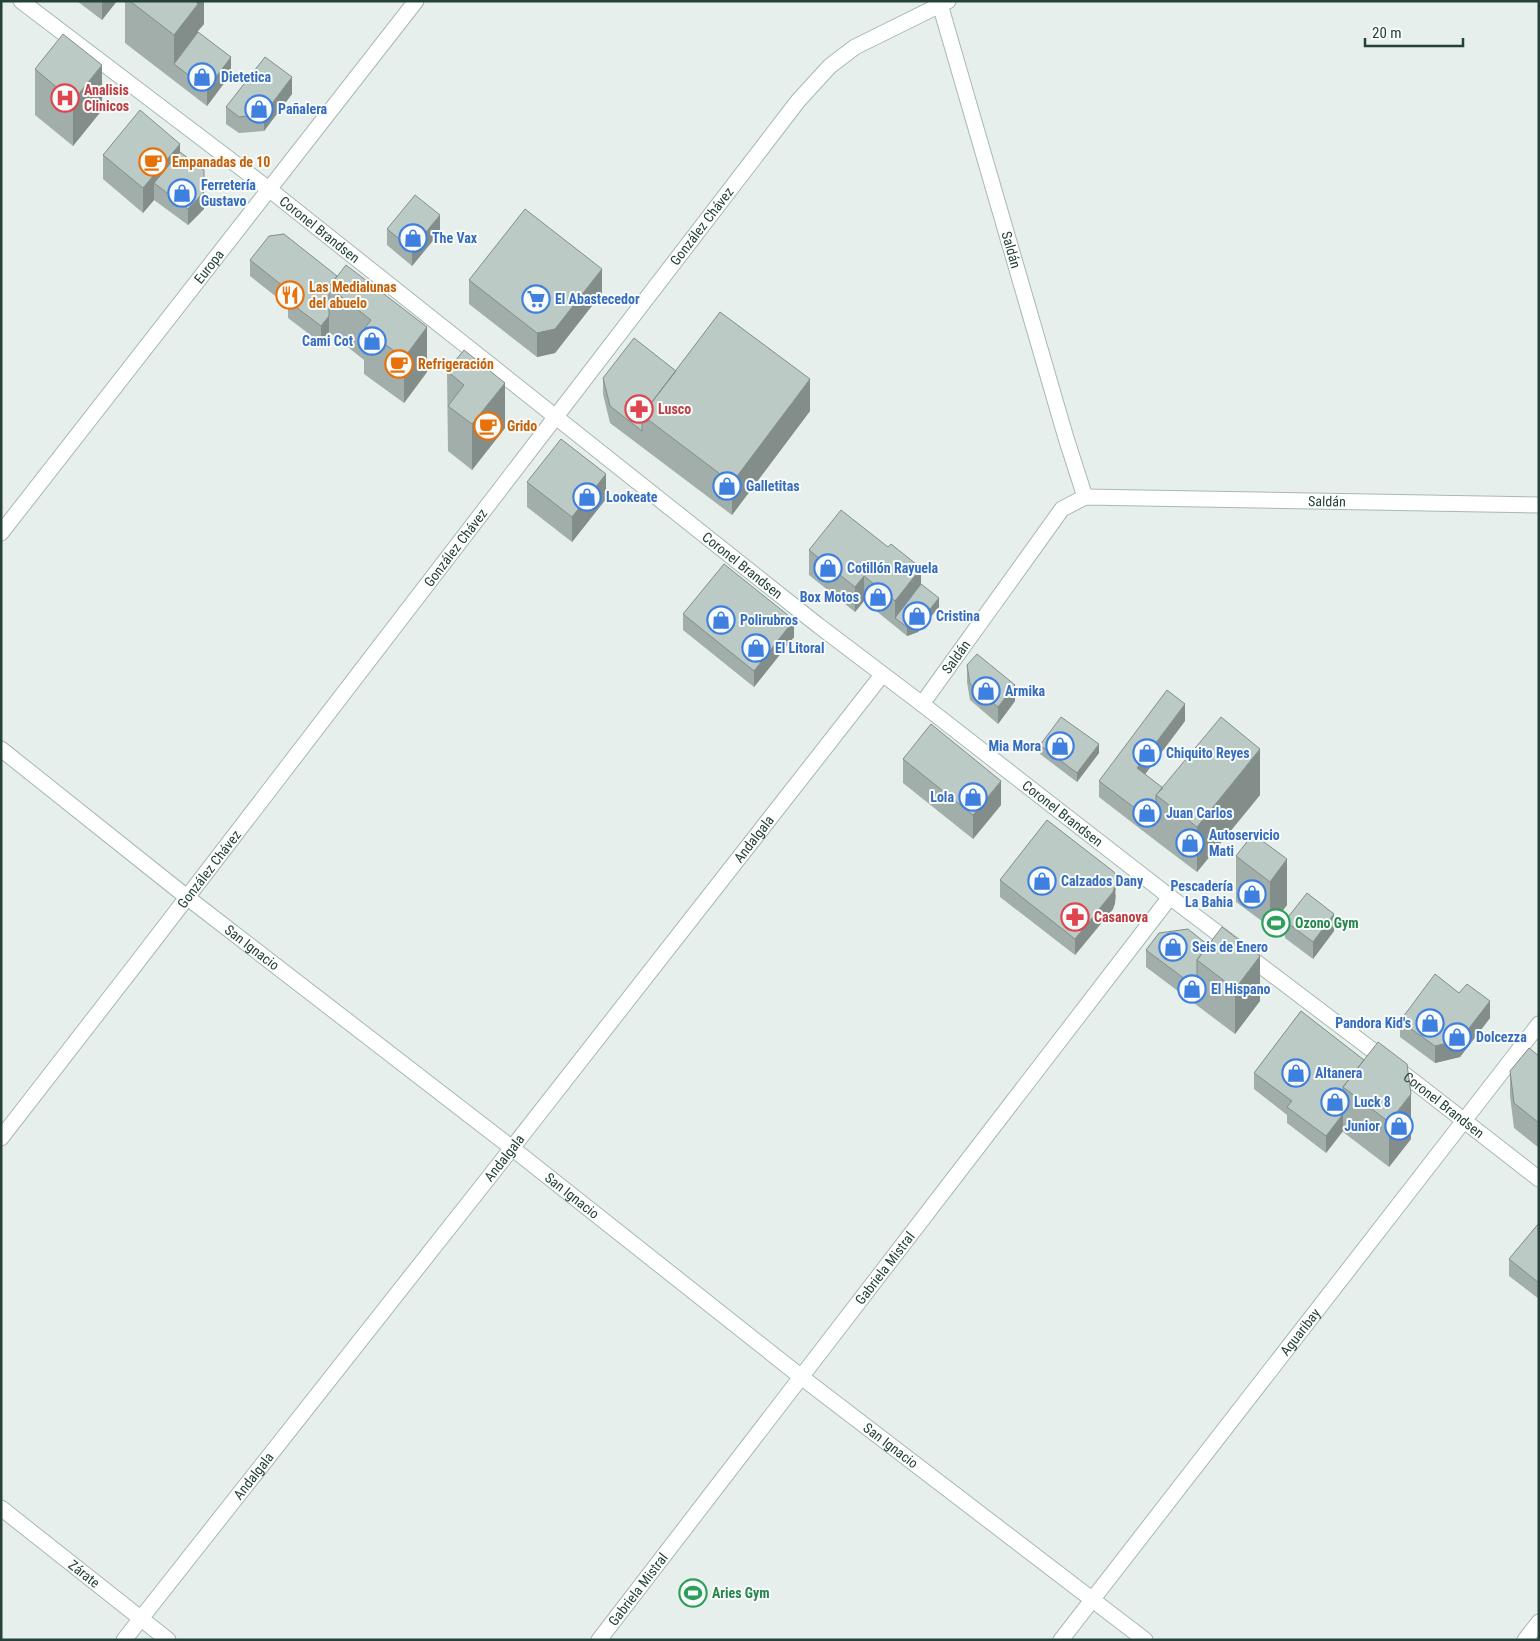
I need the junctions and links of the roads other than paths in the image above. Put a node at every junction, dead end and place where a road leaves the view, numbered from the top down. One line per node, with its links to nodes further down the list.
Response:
1 (21, 1): 4 (street, Coronel Brandsen)
2 (416, 1): 4 (street, Europa)
3 (942, 3): 5 (street, González Chávez); 6 (street, Saldán)
4 (270, 190): 5 (street, Coronel Brandsen); 8 (street, Europa)
5 (556, 415): 9 (street, Coronel Brandsen); 13 (street, González Chávez)
6 (1085, 497): 7 (street, Saldán); 10 (street, Saldán)
7 (1539, 505)
8 (1, 533)
9 (882, 675): 10 (street, Coronel Brandsen); 17 (street, Andalgala)
10 (922, 704): 12 (street, Coronel Brandsen)
11 (1, 749): 13 (street, San Ignacio)
12 (1170, 897): 15 (street, Coronel Brandsen); 19 (street, Gabriela Mistral)
13 (188, 898): 16 (street, González Chávez); 17 (street, San Ignacio)
14 (1539, 1024): 15 (street, Aguaribay)
15 (1463, 1121): 18 (street, Coronel Brandsen); 21 (street, Aguaribay)
16 (1, 1138)
17 (512, 1148): 19 (street, San Ignacio); 22 (street, Andalgala)
18 (1539, 1179)
19 (800, 1376): 21 (street, San Ignacio); 26 (street, Gabriela Mistral)
20 (1, 1508): 22 (street, Zárate)
21 (1093, 1599): 27 (street, Aguaribay); 28 (street, San Ignacio)
22 (140, 1618): 24 (street, Andalgala); 25 (street, Zárate)
23 (1539, 1622): 29 (street)
24 (124, 1640)
25 (168, 1640)
26 (599, 1640)
27 (1061, 1640)
28 (1145, 1640)
29 (1525, 1640)

